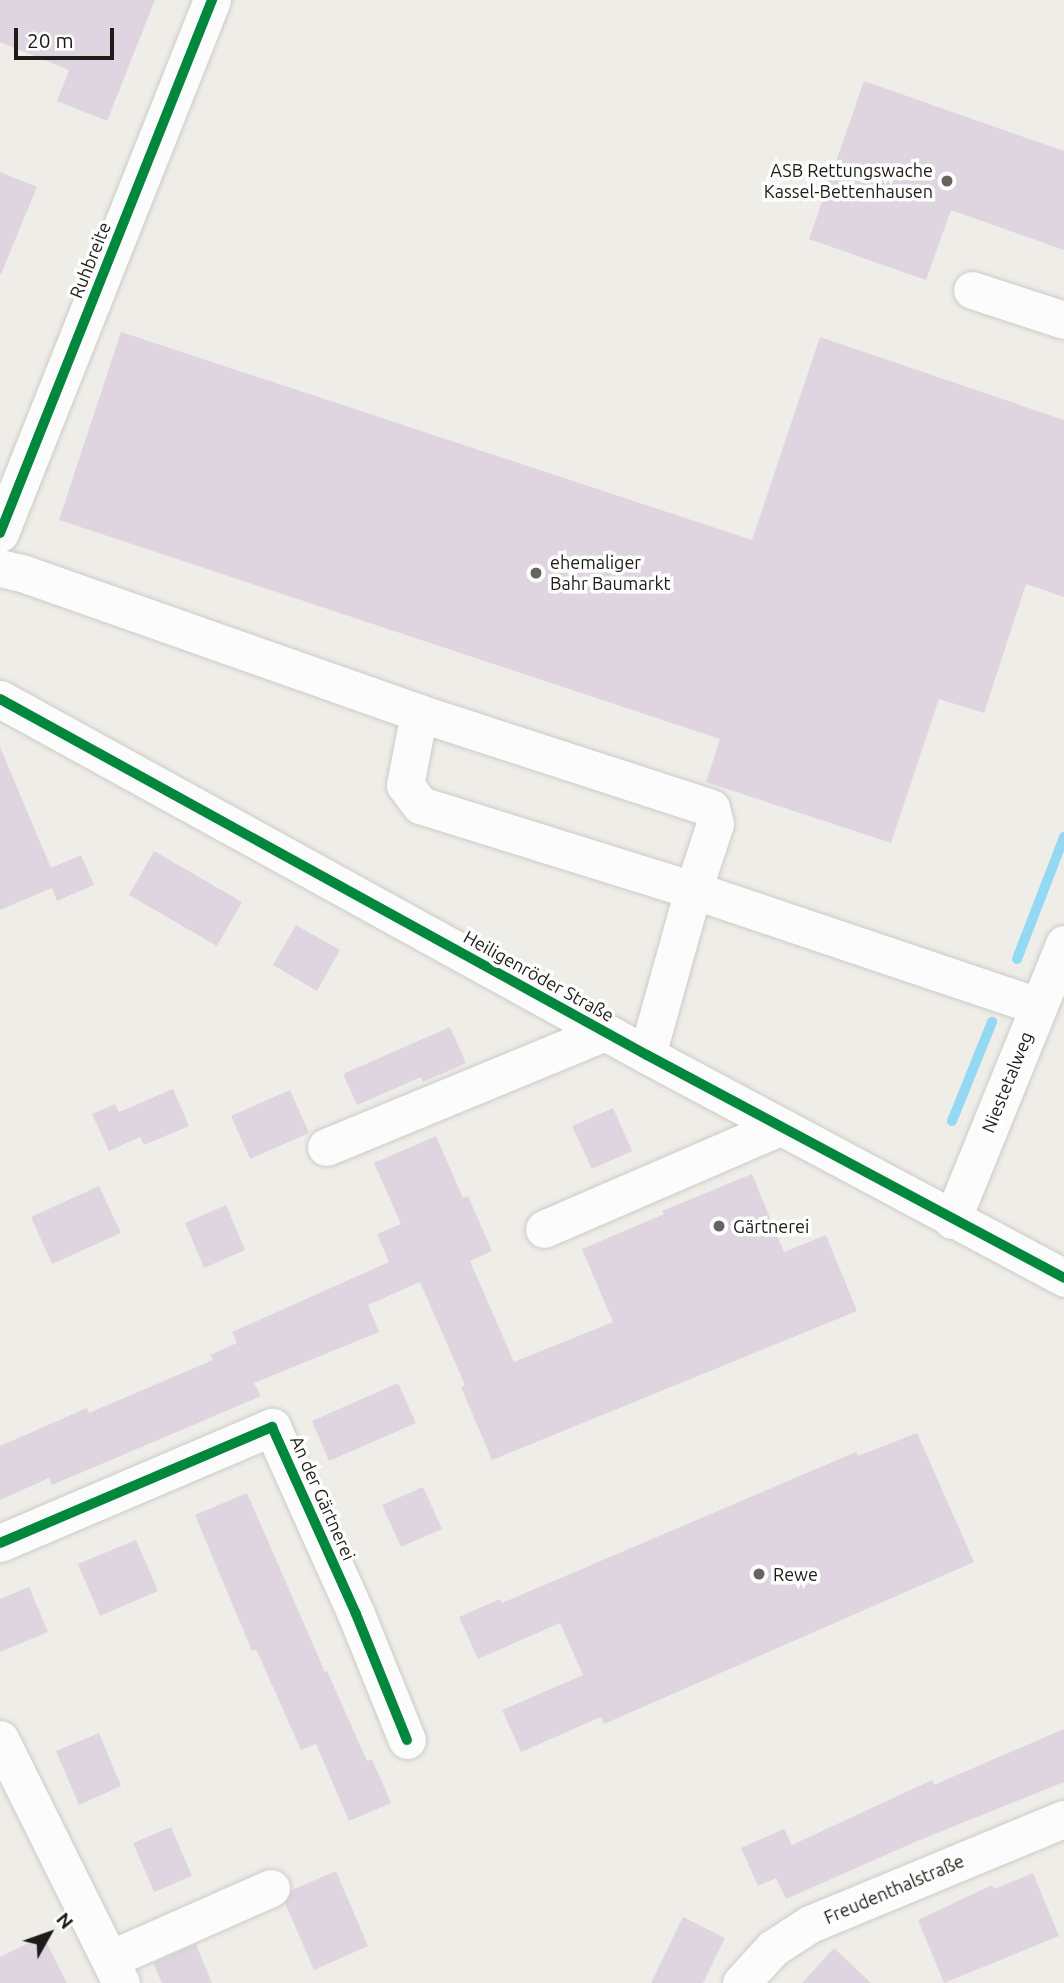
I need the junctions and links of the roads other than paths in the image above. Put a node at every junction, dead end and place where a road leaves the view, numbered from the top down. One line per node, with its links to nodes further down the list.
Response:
1 (212, 0): 4 (street, Ruhbreite)
2 (972, 290): 3 (street)
3 (1064, 320)
4 (0, 533)
5 (0, 568): 7 (street)
6 (0, 699): 11 (street, Heiligenröder Straße)
7 (419, 713): 8 (street); 8 (street)
8 (693, 890): 10 (street); 12 (street)
9 (1064, 944): 10 (street, Niestetalweg)
10 (1038, 1006): 15 (street, Niestetalweg)
11 (605, 1032): 12 (street, Heiligenröder Straße); 14 (street)
12 (647, 1055): 13 (street, Heiligenröder Straße)
13 (780, 1127): 15 (street, Heiligenröder Straße); 16 (street)
14 (326, 1147)
15 (952, 1220): 17 (street, Heiligenröder Straße)
16 (544, 1229)
17 (1064, 1278)
18 (0, 1543): 20 (street, An der Gärtnerei)
19 (0, 1739): 23 (street)
20 (407, 1740)
21 (1064, 1819): 24 (street, Freudenthalstraße)
22 (271, 1888): 23 (street)
23 (115, 1971)
24 (741, 1983)

